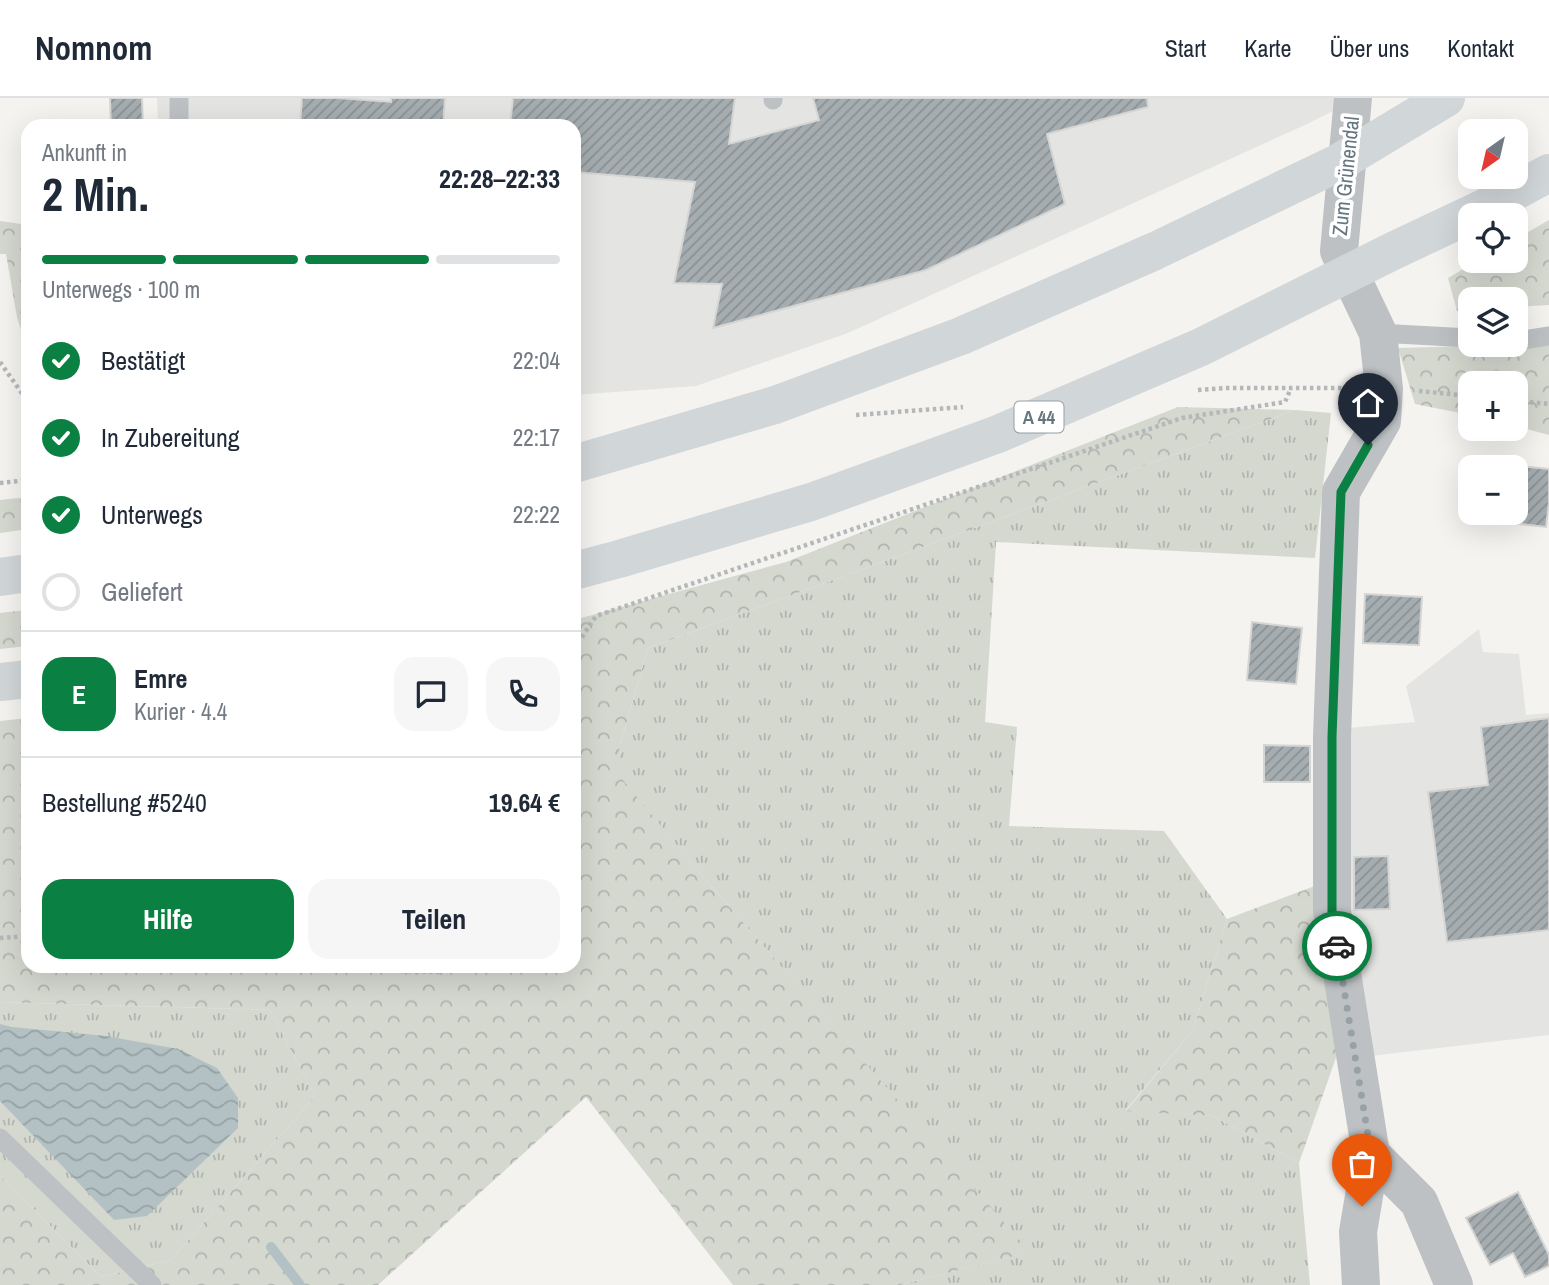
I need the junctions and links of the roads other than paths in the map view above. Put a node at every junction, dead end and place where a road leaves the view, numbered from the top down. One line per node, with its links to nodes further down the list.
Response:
1 (179, 98): 4 (lane)
2 (1353, 98): 6 (street, Zum Grünendal)
3 (1436, 104): 10 (highway)
4 (179, 119)
5 (1549, 173): 11 (highway, A 44)
6 (1378, 333): 8 (lane); 17 (street, Zum Grünendal)
7 (1549, 336): 9 (lane)
8 (1458, 337)
9 (1528, 339)
10 (581, 462)
11 (581, 569)
12 (21, 574): 13 (highway)
13 (0, 577)
14 (21, 680): 15 (highway)
15 (0, 682)
16 (0, 1138): 18 (lane)
17 (1371, 1154): 19 (street, Zum Grünendal); 20 (street)
18 (152, 1285)
19 (1362, 1285)
20 (1454, 1285)

